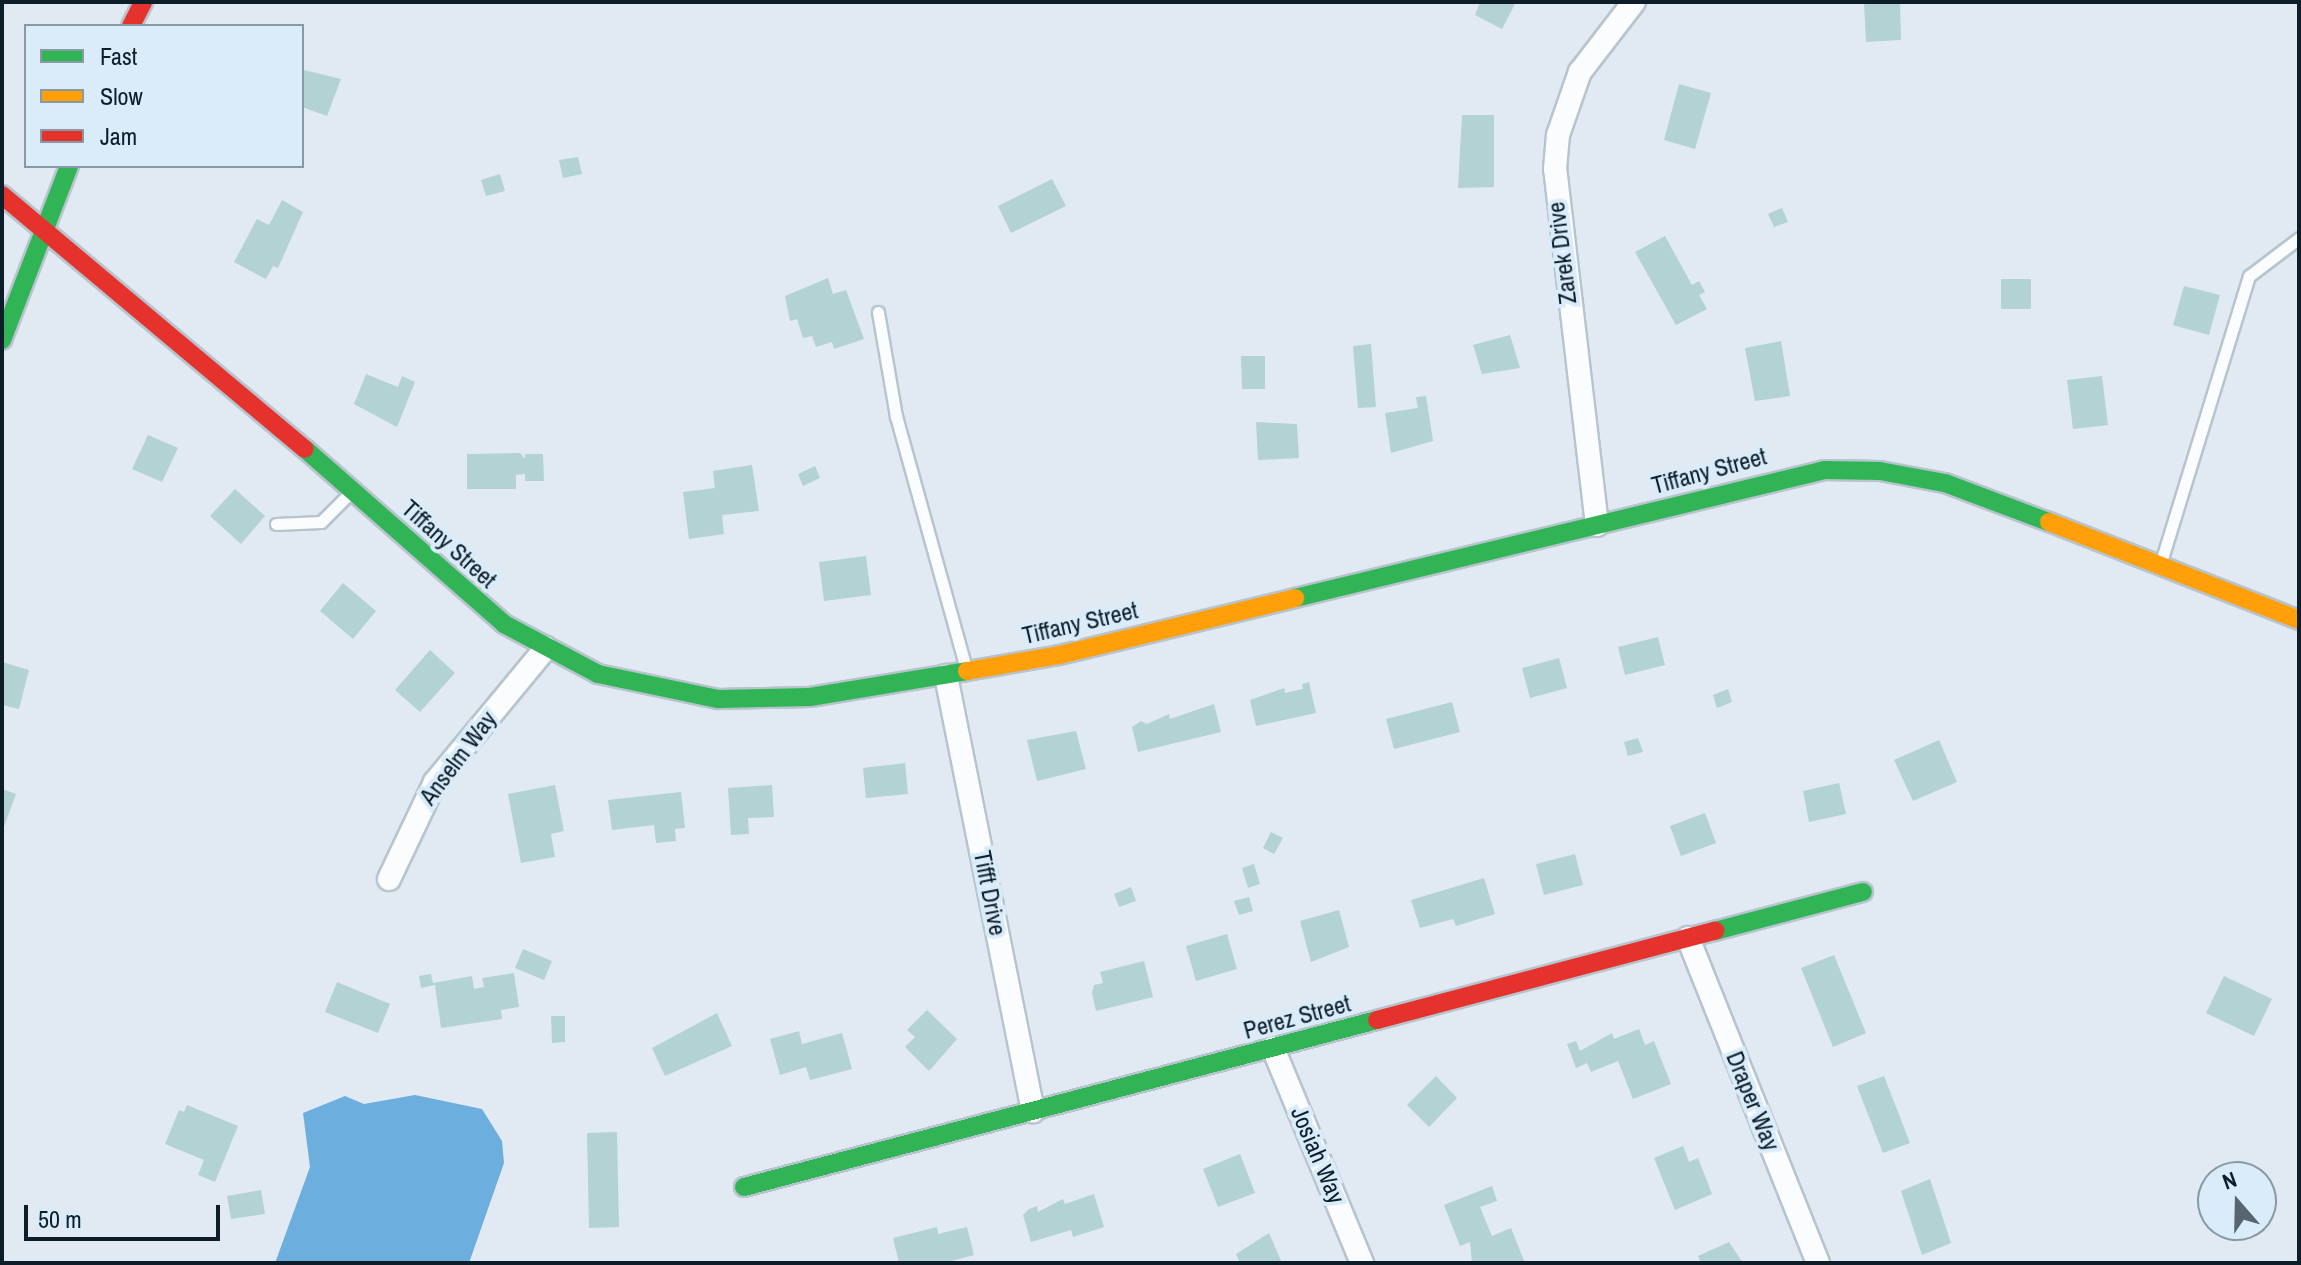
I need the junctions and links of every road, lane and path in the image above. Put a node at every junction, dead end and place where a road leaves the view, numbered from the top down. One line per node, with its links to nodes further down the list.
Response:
1 (143, 2): 3 (street)
2 (1634, 2): 12 (street, Zarek Drive)
3 (132, 24)
4 (68, 168): 6 (street)
5 (2, 195): 6 (street, Tiffany Street)
6 (43, 230): 9 (street); 10 (street, Tiffany Street)
7 (2299, 238): 13 (lane)
8 (878, 312): 16 (lane)
9 (2, 340)
10 (353, 490): 11 (lane); 15 (street, Tiffany Street)
11 (276, 524)
12 (1597, 525): 13 (street, Tiffany Street); 16 (street, Tiffany Street)
13 (2161, 563): 14 (street, Tiffany Street)
14 (2299, 620)
15 (546, 648): 16 (street, Tiffany Street); 17 (street, Anselm Way)
16 (957, 674): 21 (street, Tifft Drive)
17 (389, 879)
18 (1863, 892): 19 (street, Perez Street)
19 (1688, 938): 20 (street, Perez Street); 24 (street, Draper Way)
20 (1273, 1048): 21 (street, Perez Street); 23 (street, Josiah Way)
21 (1033, 1111): 22 (street, Perez Street)
22 (744, 1187)
23 (1362, 1263)
24 (1818, 1263)

